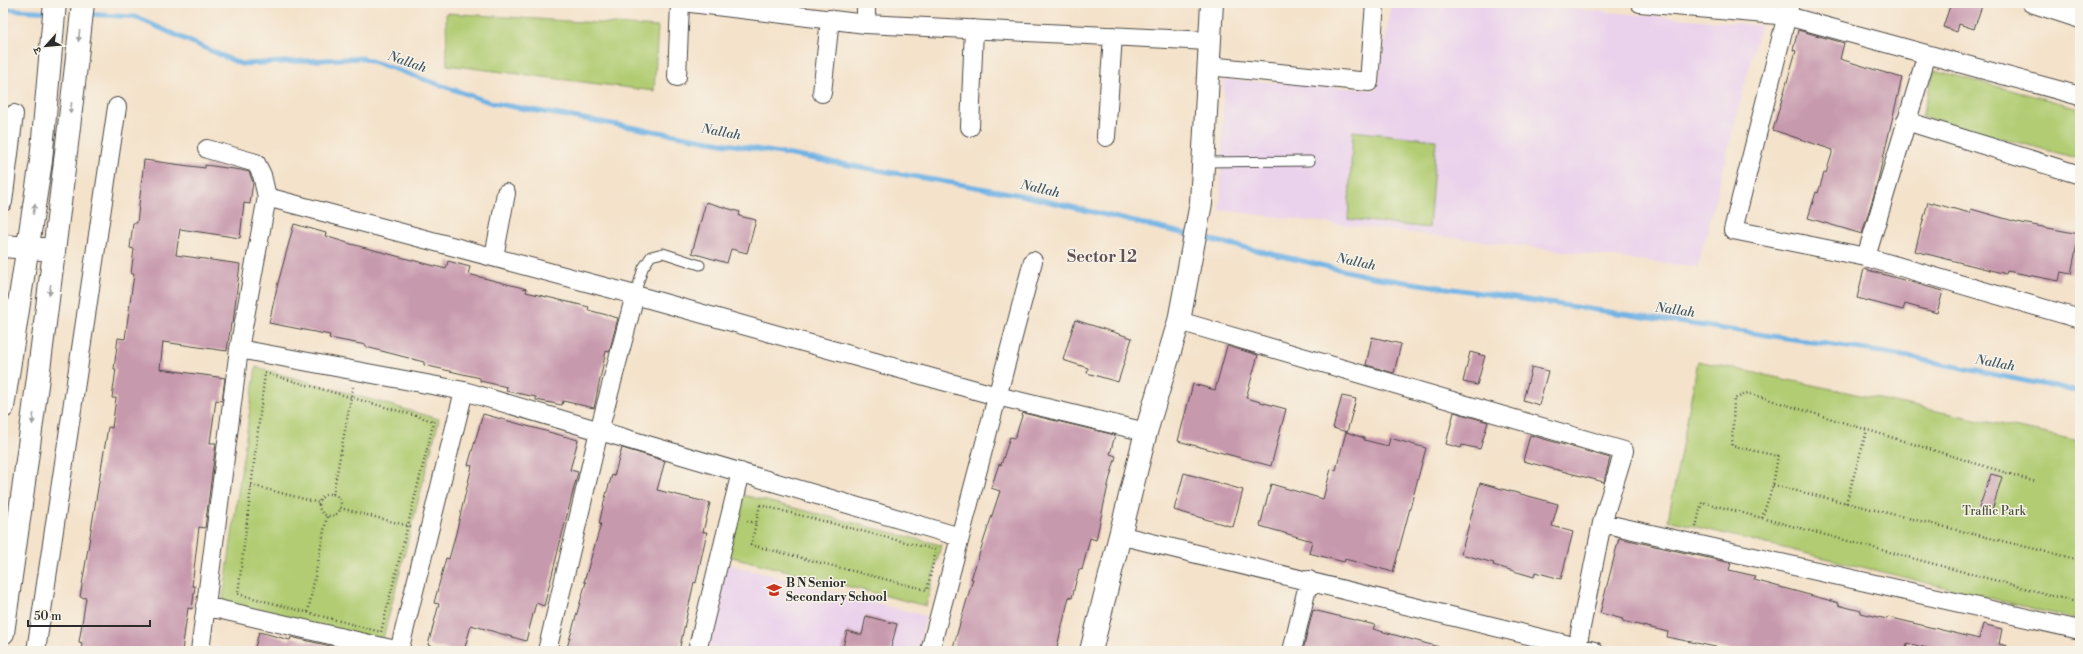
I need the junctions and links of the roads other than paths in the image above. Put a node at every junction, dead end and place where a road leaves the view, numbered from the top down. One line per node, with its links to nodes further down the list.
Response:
1 (55, 3): 35 (street, one-way to 1)
2 (83, 3): 36 (street, one-way to 36)
3 (680, 3): 19 (street)
4 (692, 3): 11 (street)
5 (866, 3): 13 (street)
6 (1212, 3): 16 (street)
7 (1375, 3): 18 (street)
8 (1640, 3): 10 (street)
9 (2031, 3): 12 (street)
10 (1789, 10): 17 (street); 38 (street)
11 (830, 19): 13 (street); 20 (street)
12 (2080, 19)
13 (866, 24): 14 (street)
14 (974, 29): 15 (street); 25 (street)
15 (1113, 36): 16 (street); 26 (street)
16 (1209, 41): 18 (street)
17 (1927, 54): 21 (street); 24 (street)
18 (1208, 66): 29 (street)
19 (677, 78)
20 (822, 93)
21 (2080, 96)
22 (117, 107): 59 (street)
23 (14, 114): 33 (street)
24 (1906, 121): 30 (street); 38 (street)
25 (970, 127)
26 (1106, 138)
27 (207, 149): 32 (street)
28 (1310, 161): 29 (lane)
29 (1203, 162): 43 (street)
30 (2080, 175)
31 (506, 193): 37 (street)
32 (267, 197): 37 (street); 44 (street)
33 (3, 202)
34 (3, 246): 35 (street)
35 (28, 248): 36 (street); 47 (street)
36 (54, 251): 57 (street, one-way to 57)
37 (494, 257): 41 (street)
38 (1866, 257): 42 (street)
39 (1033, 261): 46 (street)
40 (700, 265): 41 (lane)
41 (635, 295): 46 (street); 48 (street)
42 (2080, 319)
43 (1179, 321): 49 (street); 51 (street)
44 (238, 349): 45 (street); 55 (street)
45 (464, 391): 48 (street); 61 (street)
46 (997, 396): 49 (street); 53 (street)
47 (3, 407)
48 (599, 431): 50 (street); 62 (street)
49 (1146, 432): 52 (street)
50 (741, 472): 53 (street); 63 (street)
51 (1602, 523): 56 (street); 58 (street)
52 (1119, 535): 54 (street); 65 (street)
53 (960, 538): 64 (street)
54 (1309, 580): 58 (street); 66 (street)
55 (205, 606): 60 (street); 61 (street)
56 (2080, 630)
57 (3, 633)
58 (1577, 647): 67 (street)
59 (36, 651)
60 (200, 651)
61 (399, 651)
62 (547, 651)
63 (697, 651)
64 (930, 651)
65 (1091, 651)
66 (1292, 651)
67 (1594, 651)

